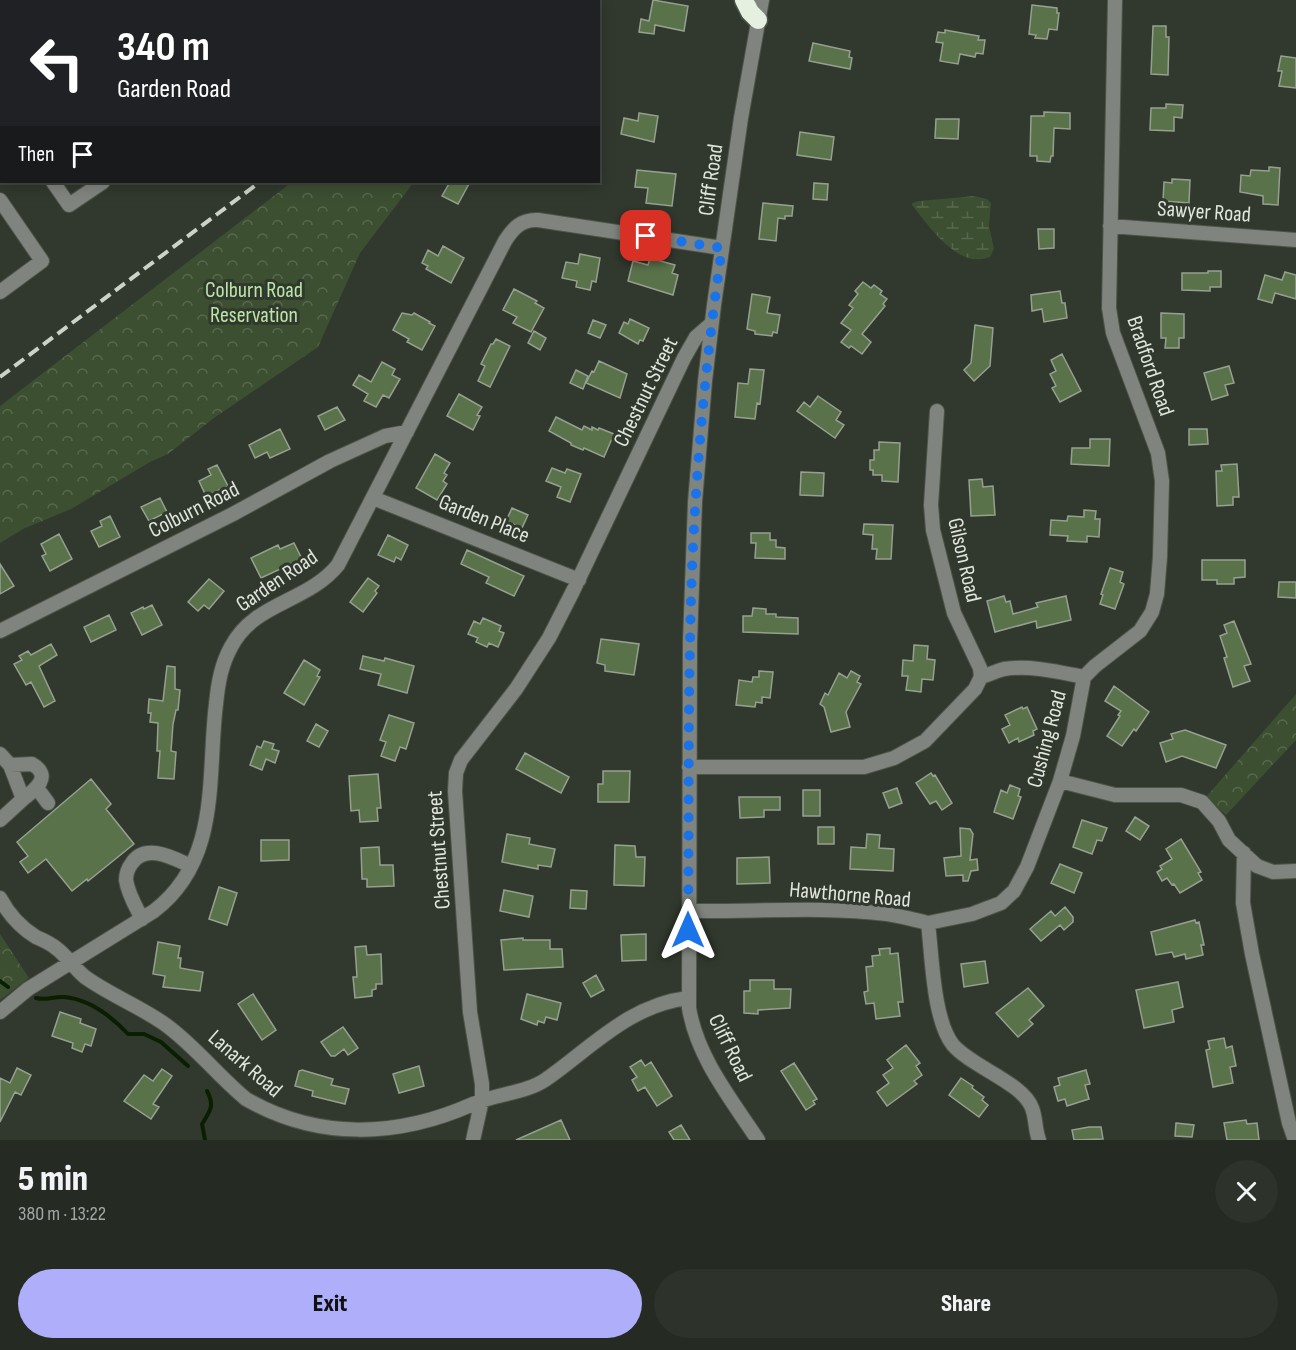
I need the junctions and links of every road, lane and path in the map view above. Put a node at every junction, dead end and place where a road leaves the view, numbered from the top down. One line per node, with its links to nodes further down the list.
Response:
1 (744, 0): 4 (highway)
2 (762, 0): 4 (street, Cliff Road)
3 (1115, 0): 8 (street, Bradford Road)
4 (758, 20): 10 (street, Cliff Road)
5 (54, 183): 6 (street)
6 (102, 183)
7 (0, 200): 11 (street)
8 (1110, 226): 9 (street, Sawyer Road); 19 (street, Bradford Road)
9 (1296, 240)
10 (722, 248): 12 (street, Cliff Road); 14 (street, Garden Road)
11 (0, 291)
12 (711, 324): 16 (street, Chestnut Street); 22 (street, Cliff Road)
13 (937, 411): 18 (street, Gilson Road)
14 (407, 432): 15 (street, Garden Road); 17 (street, Colburn Road)
15 (373, 498): 16 (street, Garden Place); 29 (street, Garden Road)
16 (579, 580): 38 (street, Chestnut Street)
17 (0, 631)
18 (981, 677): 19 (street, Cushing Road); 22 (street)
19 (1084, 677): 23 (street, Cushing Road)
20 (0, 754): 21 (street)
21 (10, 765): 24 (street); 25 (street)
22 (689, 767): 32 (street, Cliff Road)
23 (1060, 781): 28 (street); 34 (street, Cushing Road)
24 (37, 788): 25 (street); 26 (street)
25 (23, 799): 27 (street)
26 (48, 802)
27 (0, 820)
28 (1244, 853): 30 (street); 42 (street)
29 (192, 866): 33 (street, Garden Road); 33 (street)
30 (1296, 871)
31 (0, 898): 35 (street, Lanark Road)
32 (689, 911): 34 (street, Hawthorne Road); 36 (street, Cliff Road)
33 (142, 919): 35 (street, Garden Road)
34 (928, 923): 41 (street, Hawthorne Road)
35 (70, 963): 37 (street, Garden Road); 38 (street, Lanark Road)
36 (688, 998): 38 (street); 40 (street, Cliff Road)
37 (0, 1012)
38 (482, 1100): 39 (street, Chestnut Street)
39 (473, 1140)
40 (758, 1140)
41 (1039, 1140)
42 (1295, 1140)

